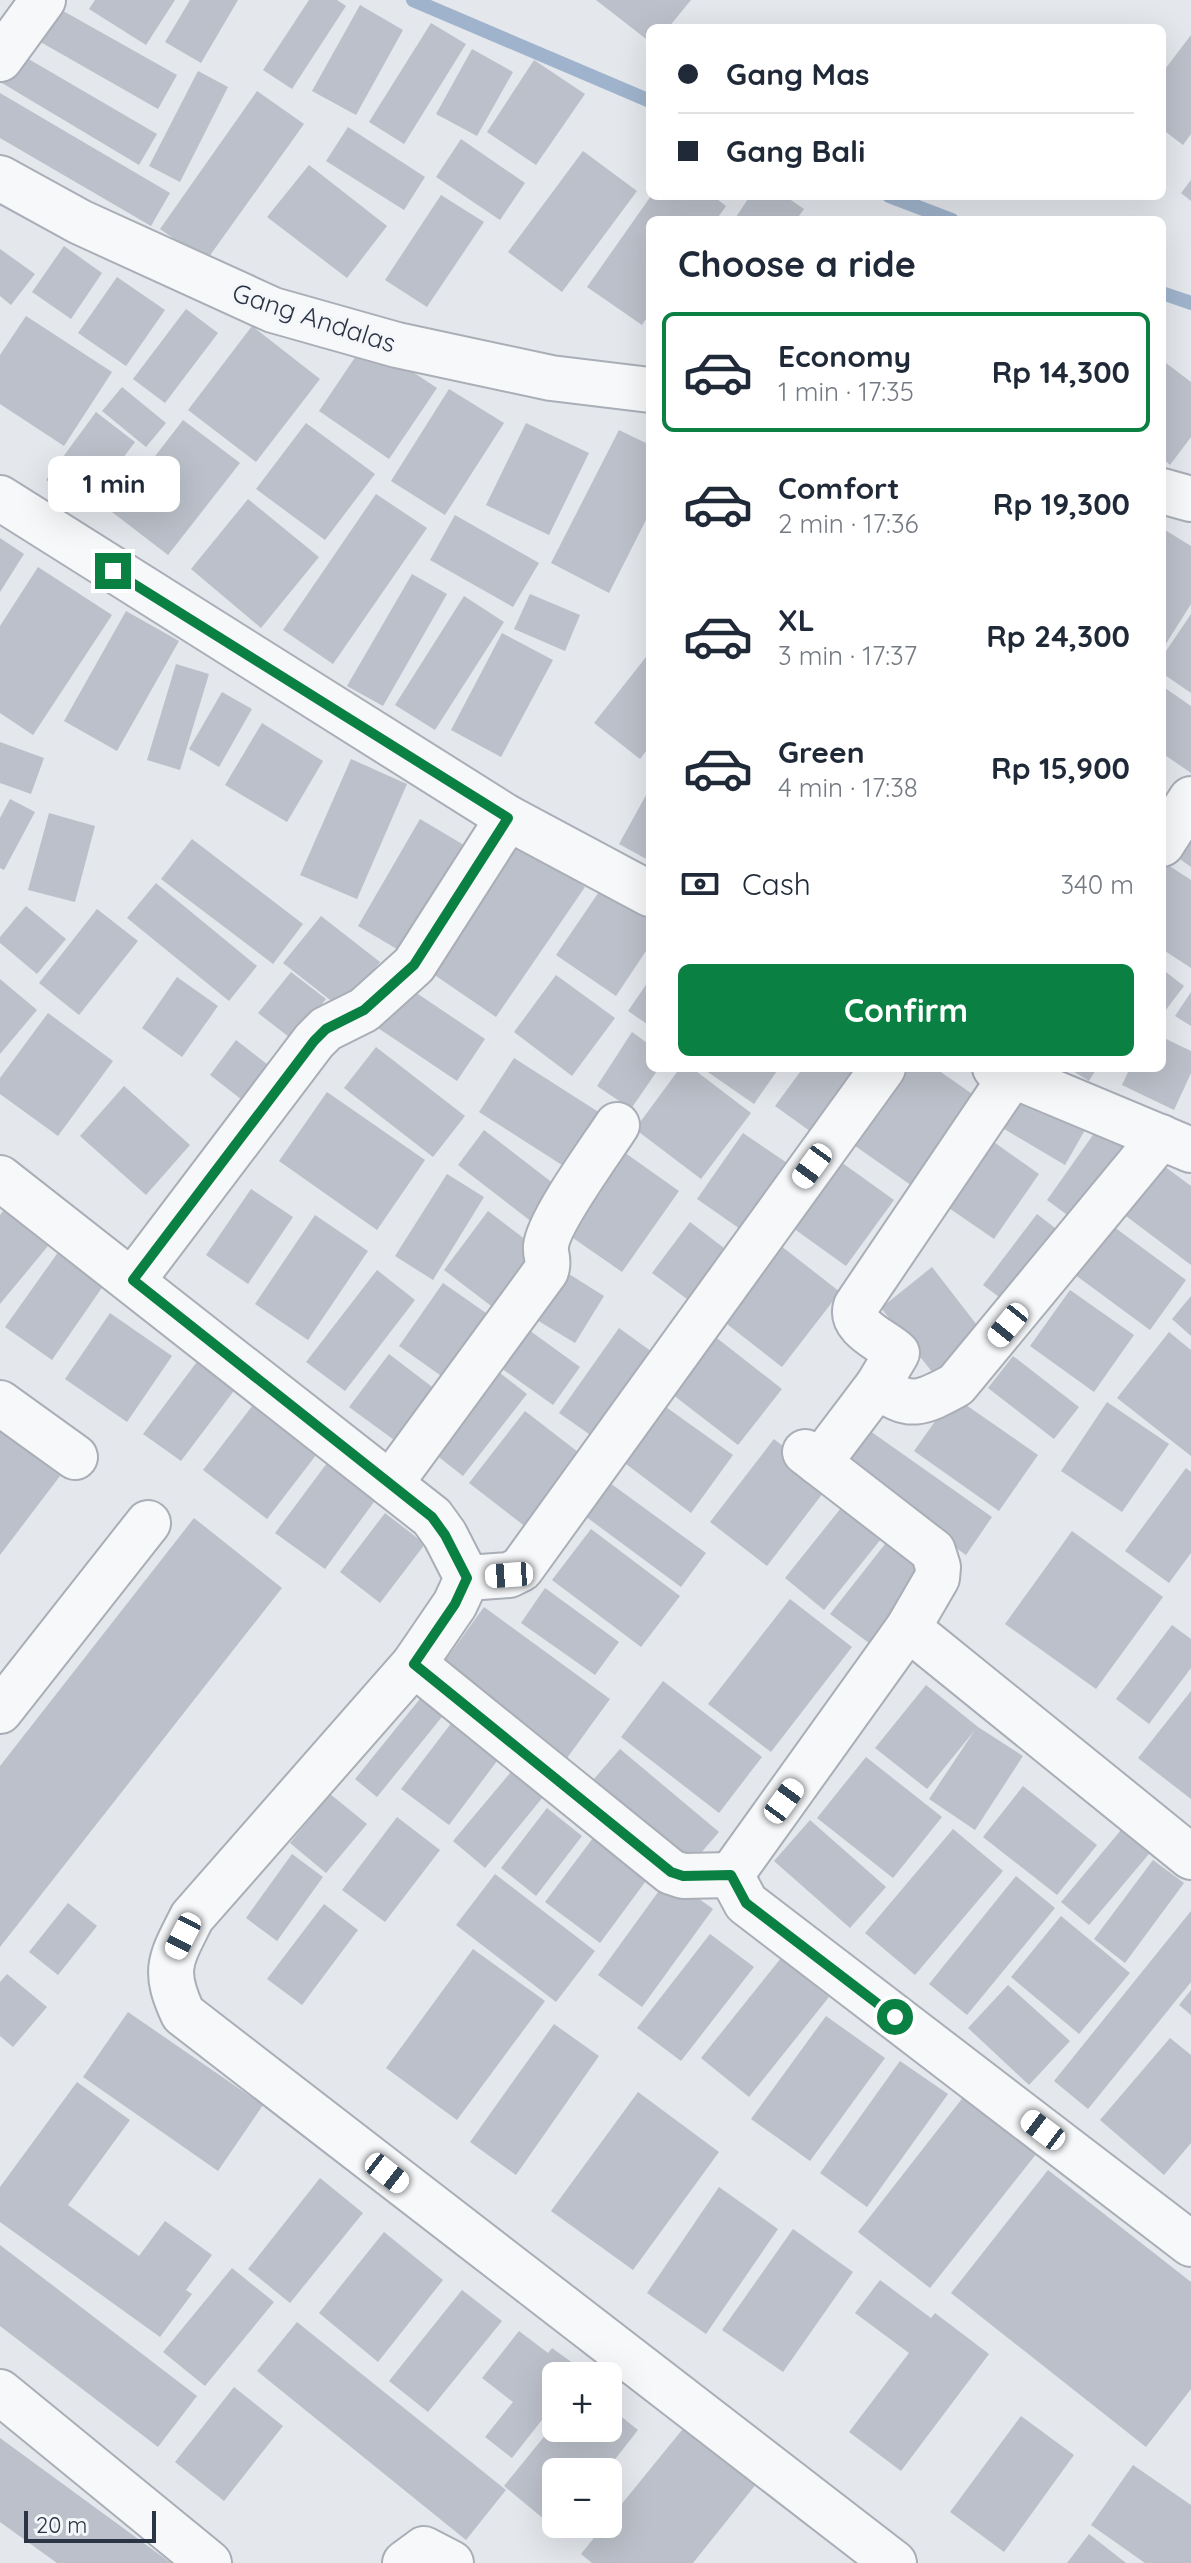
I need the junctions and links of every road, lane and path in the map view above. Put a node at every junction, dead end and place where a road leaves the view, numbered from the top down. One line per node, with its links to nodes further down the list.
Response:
1 (43, 0): 2 (street)
2 (0, 59)
3 (0, 178): 4 (street, Gang Andalas)
4 (646, 389)
5 (1166, 492): 7 (street)
6 (0, 498): 9 (street)
7 (1191, 499)
8 (1191, 799): 10 (street)
9 (508, 818): 11 (street); 18 (street)
10 (1166, 838)
11 (646, 892)
12 (880, 1072): 24 (street)
13 (1007, 1072): 19 (street)
14 (1013, 1072): 16 (street)
15 (617, 1125): 22 (street)
16 (1176, 1144): 19 (street)
17 (0, 1178): 18 (street)
18 (133, 1280): 22 (street)
19 (878, 1385): 25 (street)
20 (0, 1403): 21 (street)
21 (75, 1457)
22 (390, 1484): 24 (street)
23 (148, 1523): 27 (street)
24 (467, 1578): 26 (street)
25 (908, 1628): 28 (street); 29 (street)
26 (414, 1664): 29 (street); 35 (street)
27 (0, 1711)
28 (1184, 1837)
29 (731, 1875): 30 (street)
30 (1191, 2244)
31 (0, 2392): 32 (street)
32 (209, 2563)
33 (405, 2563): 34 (street)
34 (451, 2563)
35 (894, 2563)

